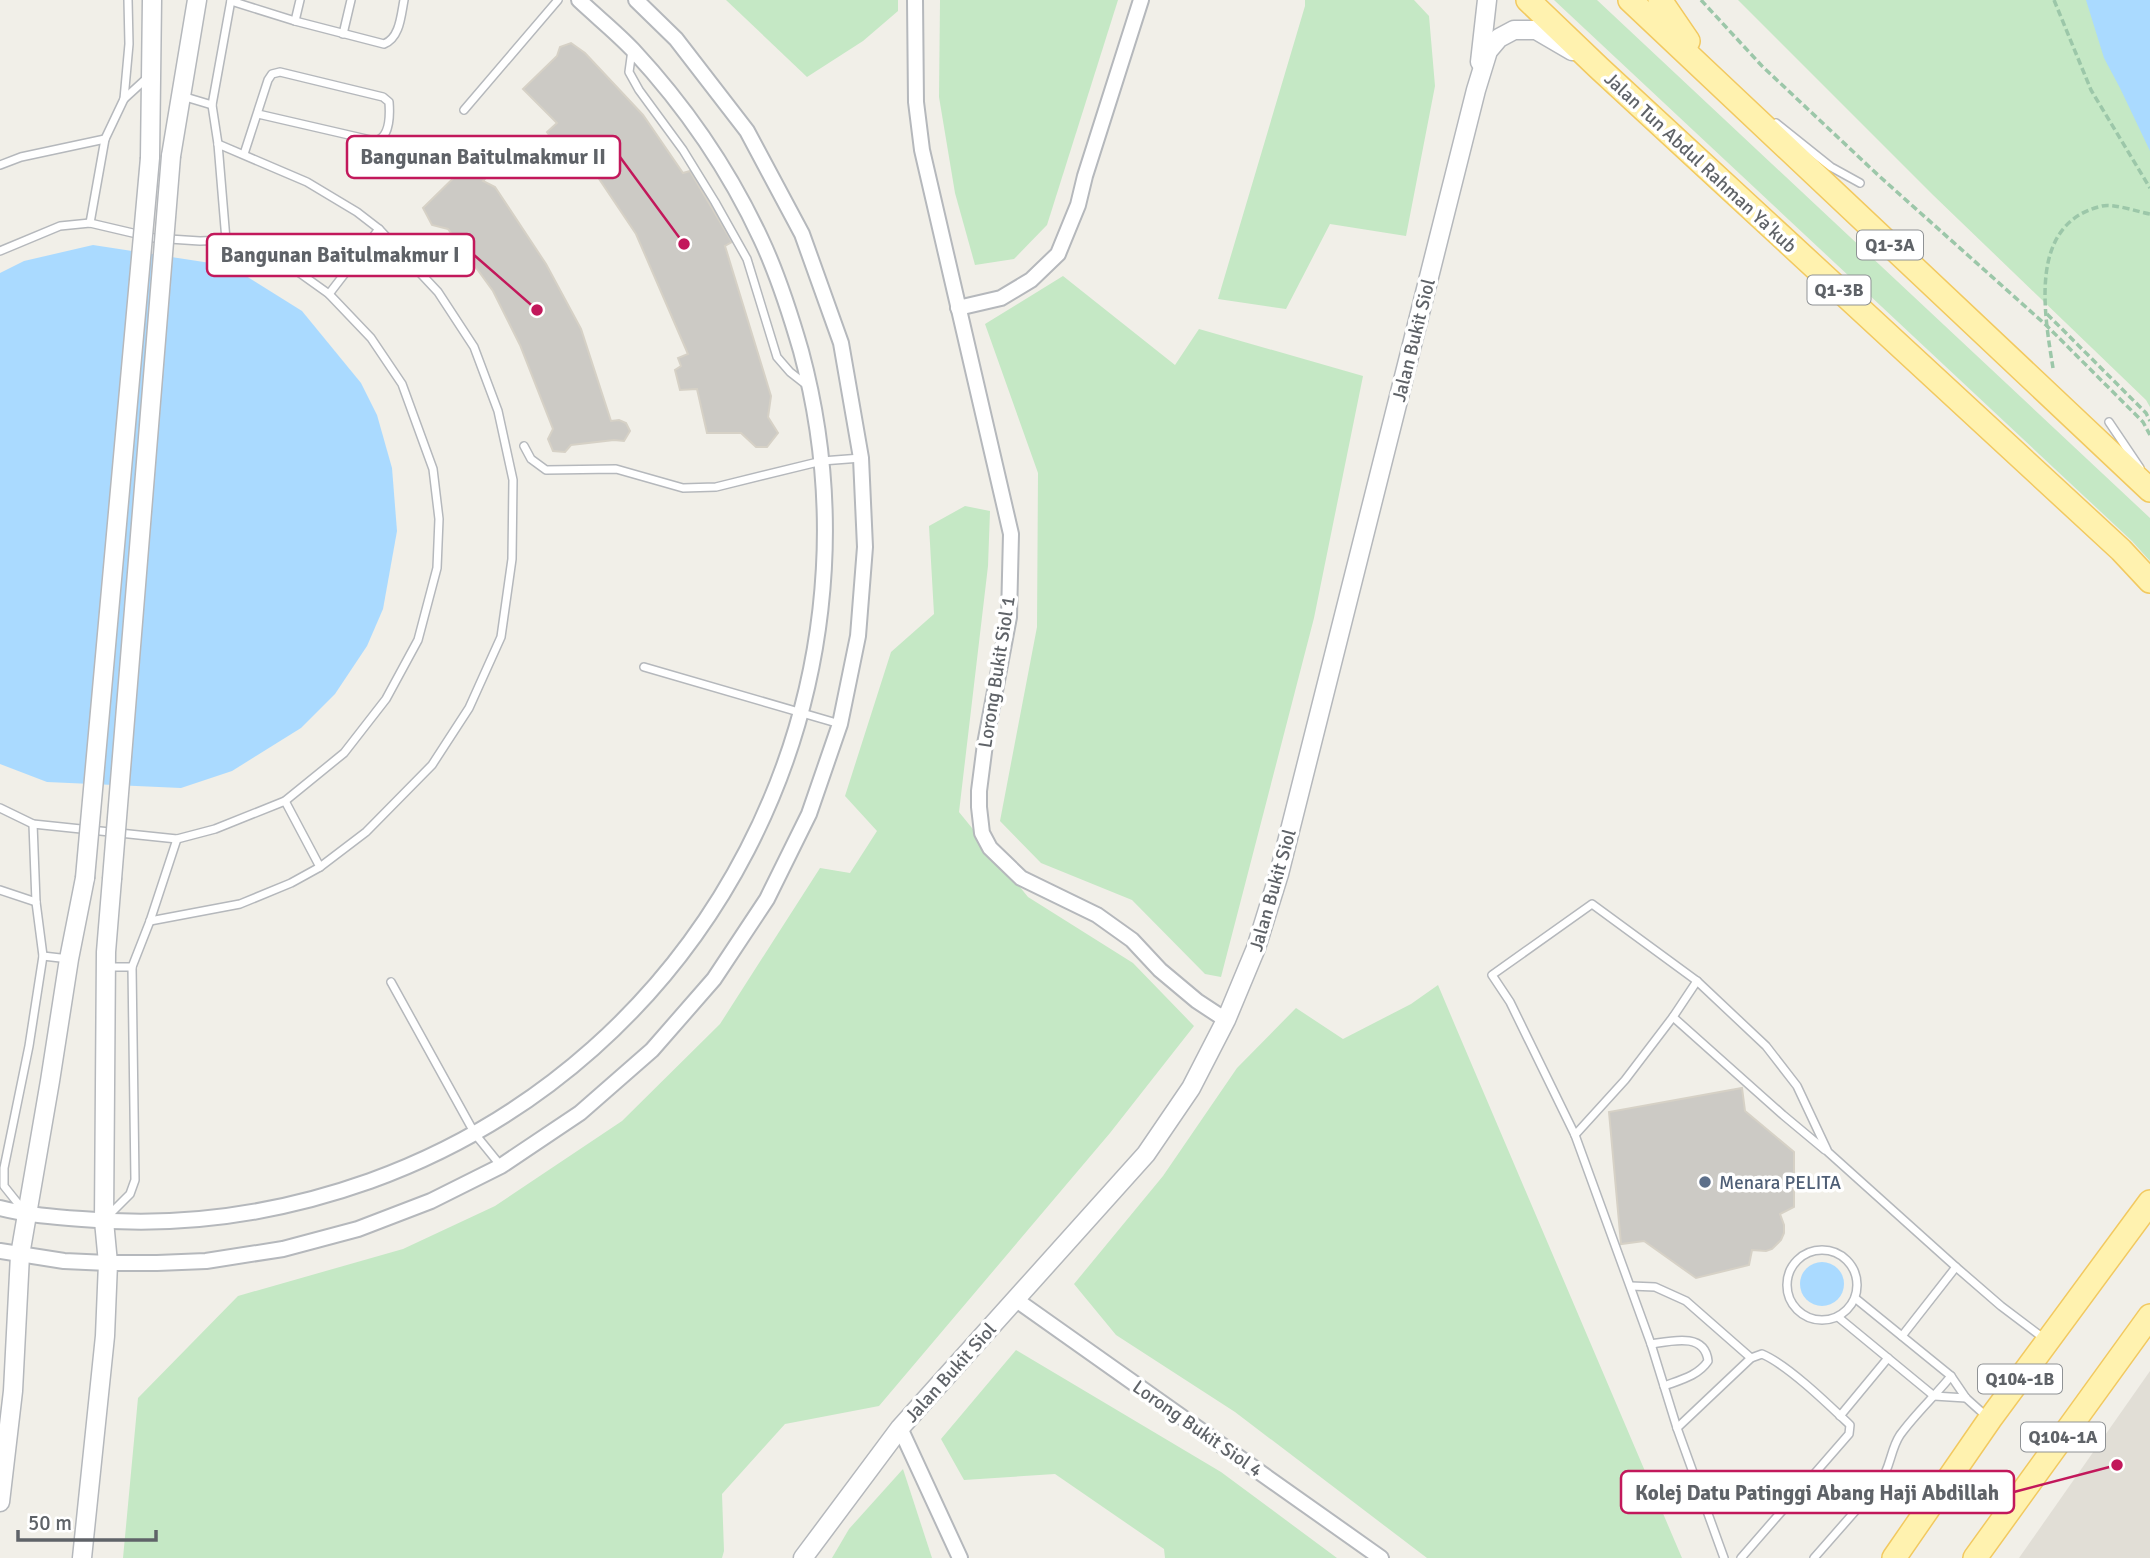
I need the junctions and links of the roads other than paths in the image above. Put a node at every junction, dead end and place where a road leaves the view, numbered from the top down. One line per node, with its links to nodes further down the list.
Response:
1 (128, 0): 25 (lane)
2 (152, 0): 21 (street)
3 (197, 0): 24 (street)
4 (231, 0): 17 (lane); 26 (lane)
5 (300, 0): 17 (lane)
6 (351, 0): 18 (lane)
7 (404, 0): 18 (lane)
8 (558, 0): 28 (lane)
9 (579, 0): 19 (street)
10 (636, 0): 46 (street)
11 (915, 0): 42 (street, Lorong Bukit Siol 1)
12 (1141, 0): 42 (street)
13 (1487, 0): 23 (street)
14 (1528, 0): 20 (main road, Jalan Tun Abdul Rahman Ya'kub / Q1-3B)
15 (1630, 0): 31 (main road, Q1-3A)
16 (1660, 0): 22 (main road)
17 (295, 21): 18 (lane)
18 (344, 34)
19 (632, 49): 43 (street); 43 (lane)
20 (1599, 68): 23 (street); 50 (main road, Jalan Tun Abdul Rahman Ya'kub / Q1-3B)
21 (151, 75): 25 (lane); 63 (street, bridge)
22 (1724, 80): 27 (lane); 31 (main road)
23 (1476, 90): 69 (street, Jalan Bukit Siol)
24 (182, 96): 26 (lane); 65 (street, bridge)
25 (124, 99): 32 (lane)
26 (212, 105): 33 (lane)
27 (1755, 105)
28 (464, 110)
29 (258, 114): 29 (lane); 34 (lane)
30 (1765, 114): 36 (lane)
31 (1776, 137): 49 (main road, Q1-3A)
32 (105, 139): 35 (lane); 37 (lane)
33 (218, 144): 34 (lane); 39 (lane)
34 (244, 155): 38 (lane)
35 (0, 165)
36 (1860, 183)
37 (90, 223): 39 (lane); 40 (lane)
38 (379, 229): 41 (lane); 58 (lane)
39 (226, 240): 41 (lane)
40 (0, 251)
41 (329, 294): 54 (lane)
42 (958, 308): 69 (street, Lorong Bukit Siol 1)
43 (810, 387): 47 (street)
44 (2109, 422): 48 (lane)
45 (524, 446): 47 (lane)
46 (862, 458): 47 (lane); 53 (street)
47 (822, 461): 52 (street)
48 (2150, 482)
49 (2150, 490)
50 (2150, 582)
51 (644, 667): 52 (lane)
52 (802, 713): 53 (lane); 70 (street)
53 (840, 724): 73 (street)
54 (285, 801): 57 (lane); 58 (lane)
55 (0, 808): 56 (lane)
56 (33, 824): 57 (lane); 60 (lane)
57 (177, 839): 61 (lane)
58 (320, 867): 61 (lane)
59 (0, 890): 60 (lane)
60 (36, 902): 62 (lane)
61 (150, 921): 64 (lane)
62 (43, 956): 63 (lane); 76 (lane)
63 (69, 959): 76 (street)
64 (132, 967): 65 (lane); 77 (lane)
65 (107, 968): 77 (street)
66 (1697, 981): 68 (lane); 71 (lane); 72 (lane)
67 (391, 982): 70 (lane)
68 (1672, 1017): 71 (lane); 72 (lane)
69 (1226, 1020): 84 (street, Jalan Bukit Siol)
70 (475, 1134): 73 (lane); 77 (street)
71 (1575, 1135): 82 (lane)
72 (1828, 1152): 81 (lane)
73 (500, 1166): 80 (street)
74 (2150, 1202): 88 (main road, Q104-1B)
75 (0, 1208): 76 (street)
76 (28, 1215): 77 (street); 79 (street)
77 (104, 1221): 80 (street)
78 (0, 1251): 79 (street)
79 (20, 1255): 80 (street); 95 (street)
80 (108, 1263): 103 (street)
81 (1956, 1268): 87 (lane); 88 (lane)
82 (1631, 1286): 89 (lane); 90 (lane)
83 (1855, 1298): 86 (lane); 86 (lane); 87 (lane)
84 (1015, 1299): 100 (street, Jalan Bukit Siol); 106 (street, Lorong Bukit Siol 4)
85 (2150, 1316): 111 (main road, Q104-1A)
86 (1838, 1317): 91 (lane)
87 (1902, 1336): 93 (lane)
88 (2047, 1341): 99 (main road, Q104-1B)
89 (1651, 1344): 94 (lane); 94 (lane)
90 (1751, 1358): 98 (lane); 101 (lane)
91 (1888, 1358): 96 (lane); 98 (lane)
92 (0, 1372): 95 (street)
93 (1951, 1376): 96 (lane); 97 (lane)
94 (1664, 1386): 101 (lane)
95 (13, 1391): 102 (street)
96 (1934, 1396): 97 (lane); 109 (lane)
97 (1966, 1398): 99 (lane)
98 (1840, 1416): 108 (lane)
99 (1990, 1419): 110 (main road, Q104-1B)
100 (900, 1428): 104 (street, Jalan Bukit Siol); 105 (street)
101 (1677, 1428): 107 (lane)
102 (0, 1502)
103 (82, 1558)
104 (803, 1558)
105 (960, 1558)
106 (1381, 1558)
107 (1724, 1558)
108 (1741, 1558)
109 (1814, 1558)
110 (1894, 1558)
111 (1975, 1558)

